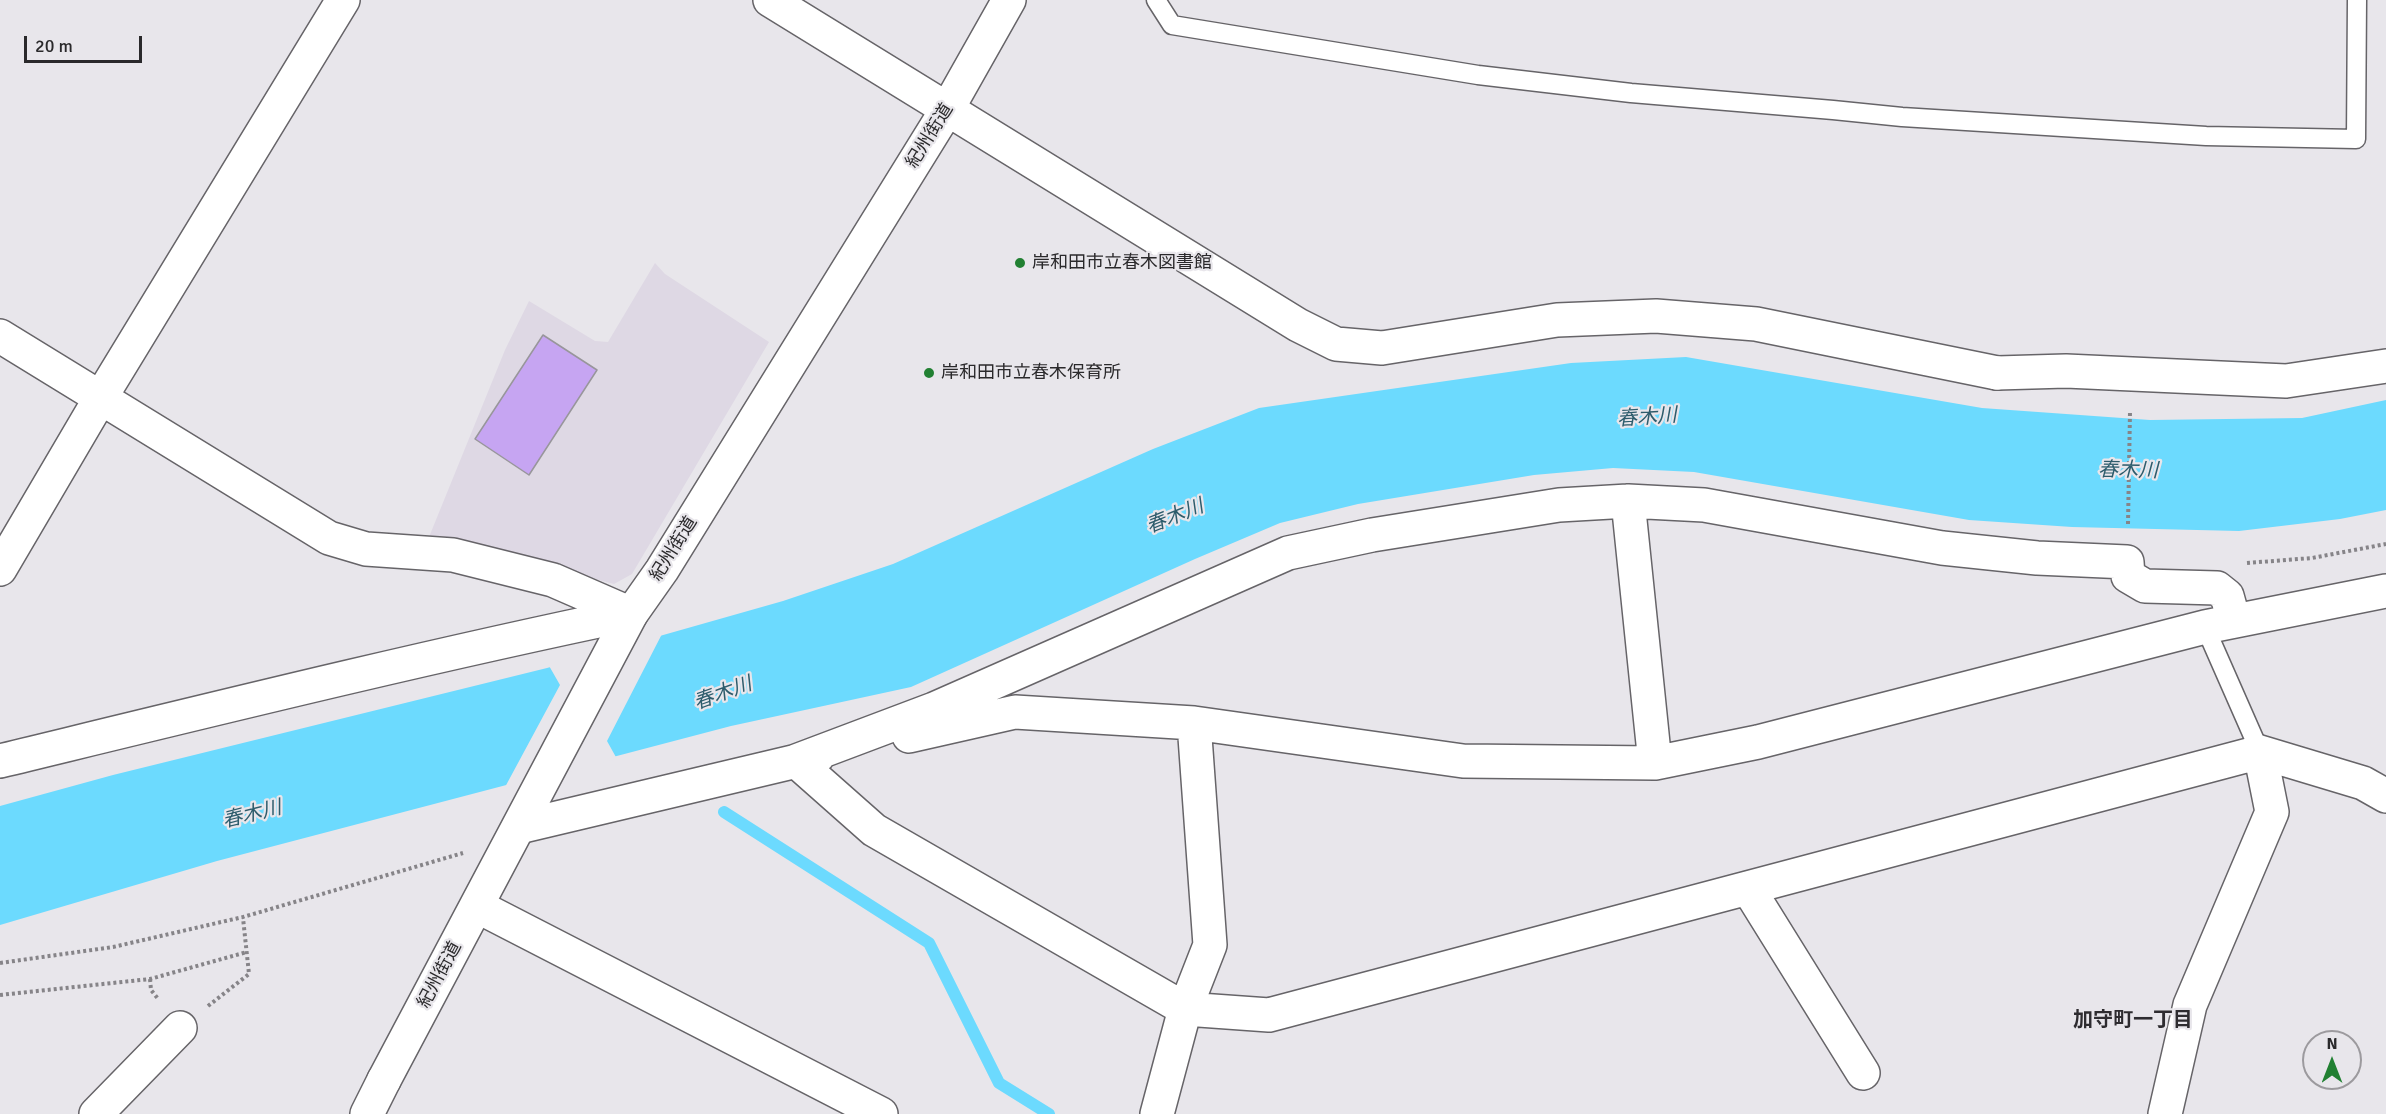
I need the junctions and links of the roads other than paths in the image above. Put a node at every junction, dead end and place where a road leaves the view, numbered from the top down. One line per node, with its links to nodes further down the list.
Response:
1 (343, 0): 9 (street)
2 (770, 0): 6 (street)
3 (1009, 0): 6 (street, 紀州街道)
4 (1156, 0): 5 (lane)
5 (2357, 0)
6 (948, 108): 8 (street); 13 (street, 紀州街道)
7 (0, 336): 9 (street)
8 (2386, 366)
9 (101, 397): 11 (street); 13 (street)
10 (1628, 501): 14 (street); 18 (street); 19 (street)
11 (0, 569)
12 (2386, 591): 14 (street)
13 (628, 622): 17 (street); 21 (street, 紀州街道)
14 (2220, 624): 16 (lane); 19 (street)
15 (1194, 723): 18 (street); 19 (street); 24 (street)
16 (2260, 752): 20 (street); 22 (street); 31 (street)
17 (0, 761)
18 (796, 761): 21 (street); 24 (street)
19 (1655, 763)
20 (2386, 796)
21 (520, 824): 23 (street, 紀州街道)
22 (1748, 888): 24 (street); 26 (street)
23 (477, 906): 28 (street, 紀州街道); 29 (street)
24 (1185, 1009): 30 (street)
25 (180, 1028): 27 (street)
26 (1863, 1073)
27 (96, 1114)
28 (367, 1114)
29 (882, 1114)
30 (1157, 1114)
31 (2165, 1114)

